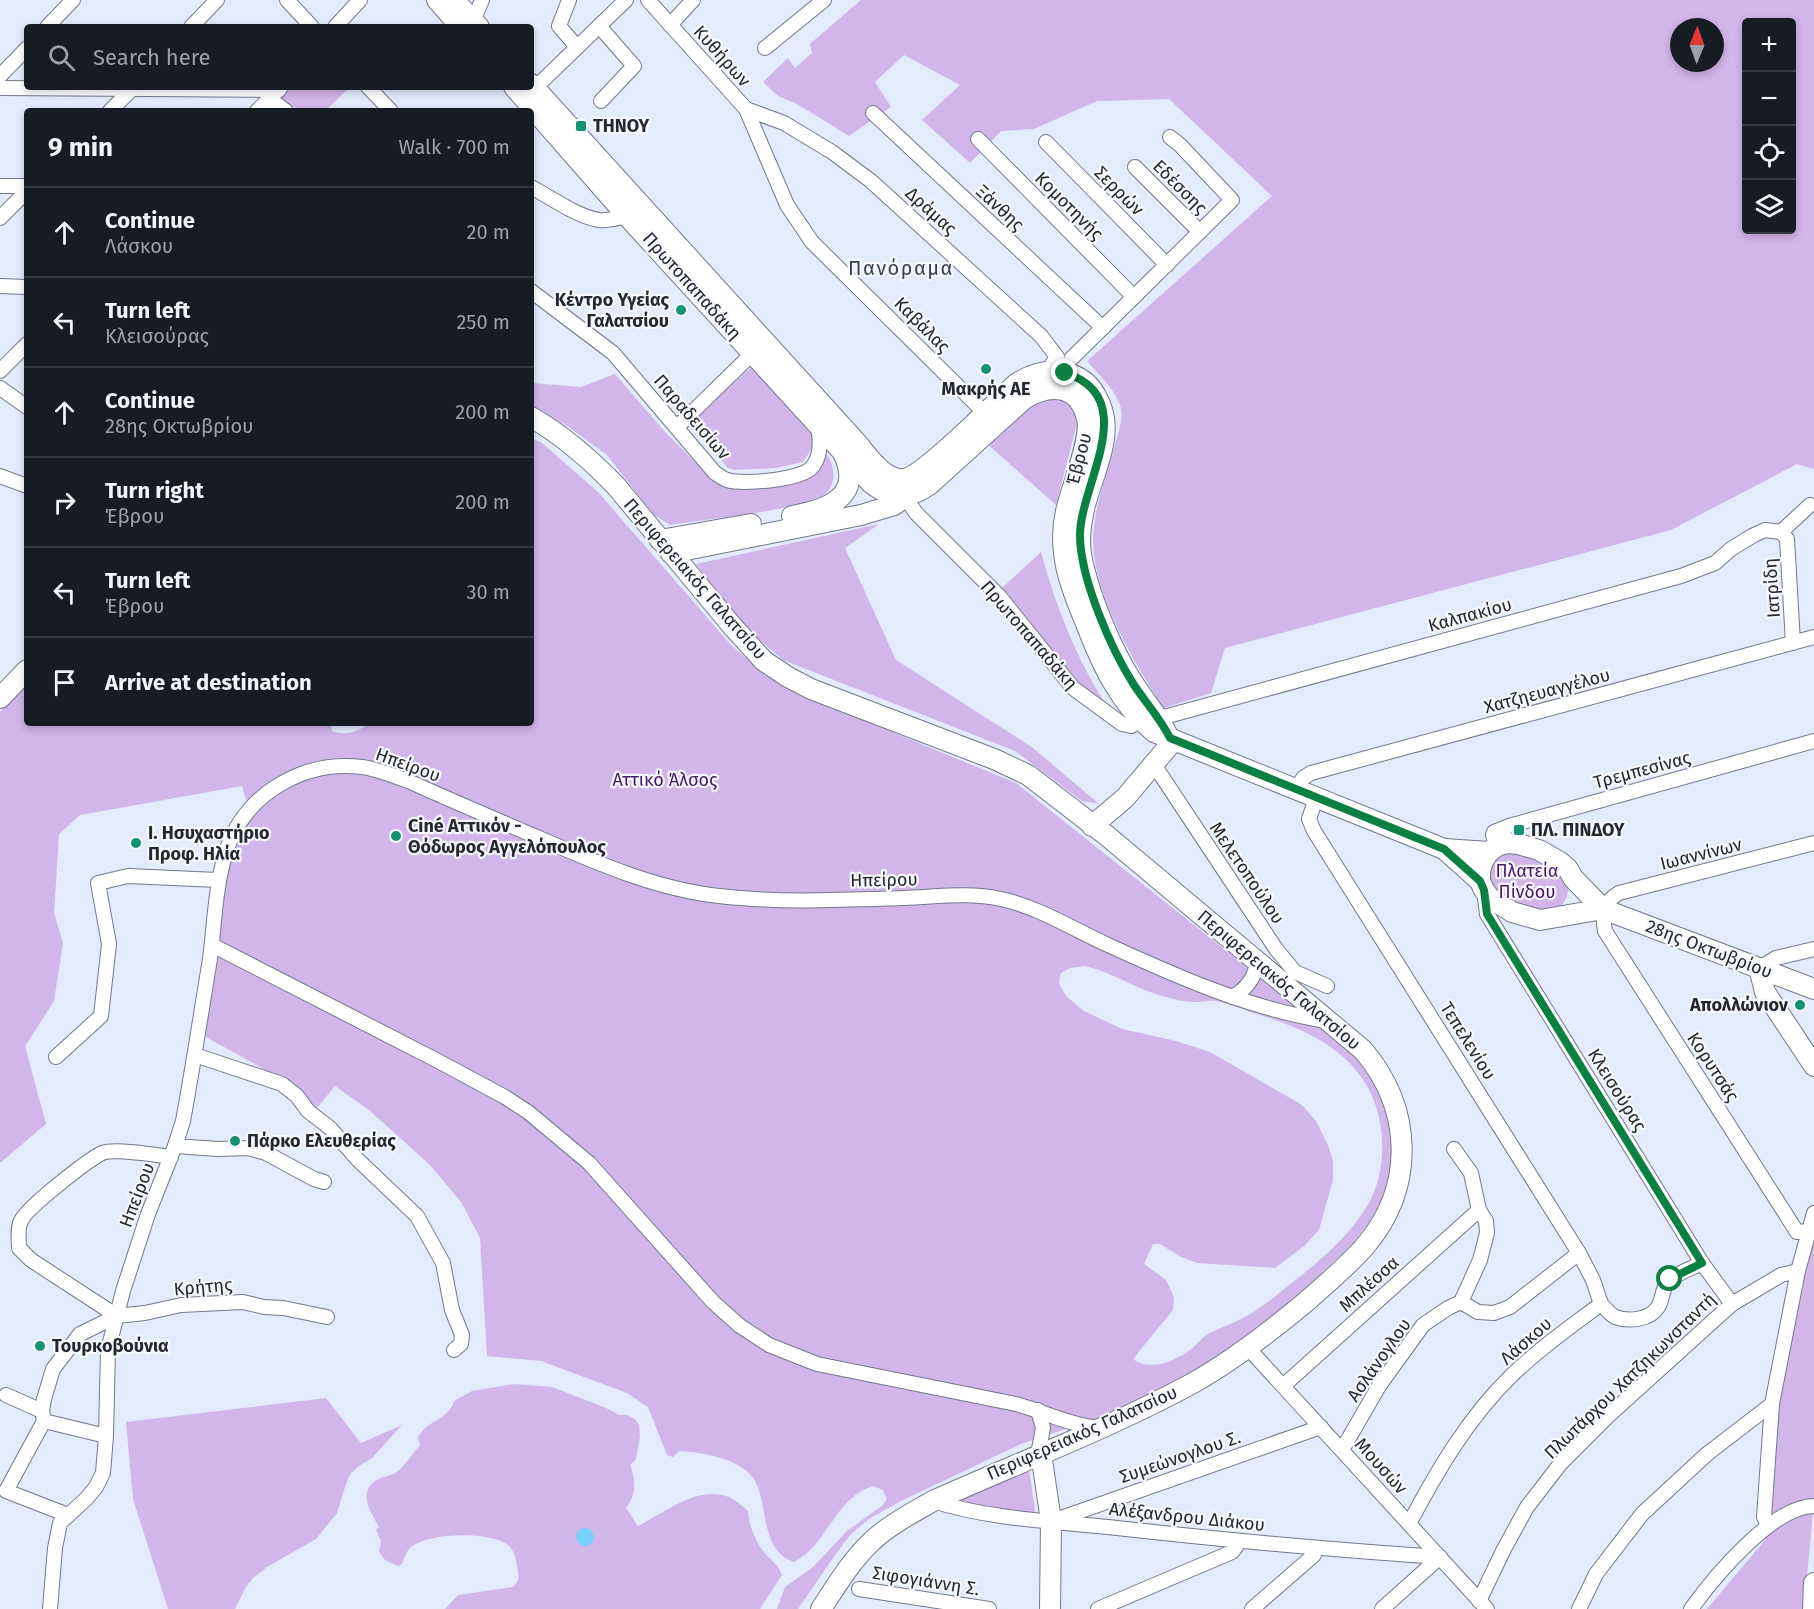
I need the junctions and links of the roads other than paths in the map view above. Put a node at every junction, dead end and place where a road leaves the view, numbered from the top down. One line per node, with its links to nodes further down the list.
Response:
1 (73, 0): 14 (street)
2 (217, 0): 15 (street)
3 (287, 0): 13 (street)
4 (360, 0): 17 (street)
5 (437, 0): 18 (main road)
6 (454, 0): 19 (main road)
7 (482, 0): 20 (street)
8 (569, 0): 23 (street)
9 (626, 0): 22 (street)
10 (648, 0): 21 (street, Κυθήρων)
11 (693, 0): 21 (street)
12 (824, 0): 24 (street)
13 (301, 6): 16 (street)
14 (50, 24)
15 (194, 24)
16 (310, 24)
17 (338, 24)
18 (470, 24)
19 (470, 24)
20 (471, 24)
21 (670, 24): 42 (street, Κυθήρων)
22 (599, 26): 23 (street); 36 (street)
23 (577, 47): 27 (street)
24 (765, 48)
25 (24, 51): 26 (street)
26 (0, 76)
27 (534, 85)
28 (534, 87): 63 (main road, Πρωτοπαπαδάκη)
29 (0, 88): 30 (street)
30 (24, 88)
31 (131, 90): 37 (street)
32 (204, 90): 35 (street)
33 (371, 90): 40 (street)
34 (517, 90): 41 (main road, Πρωτοπαπαδάκη)
35 (276, 92): 38 (street); 39 (street)
36 (601, 101)
37 (113, 108)
38 (260, 108)
39 (284, 108)
40 (388, 108)
41 (532, 108)
42 (746, 109): 65 (street, Δράμας); 70 (street, Καβάλας)
43 (534, 110): 53 (main road, Πρωτοπαπαδάκη)
44 (873, 113): 61 (street, Ξάνθης)
45 (1170, 137): 55 (street)
46 (978, 139): 60 (street, Κομοτηνής)
47 (1046, 142): 56 (street, Σερρών)
48 (1136, 167): 55 (street, Εδέσσης)
49 (0, 186): 50 (street)
50 (24, 186)
51 (534, 189): 53 (street)
52 (24, 194): 54 (street)
53 (627, 216): 63 (main road, Πρωτοπαπαδάκη)
54 (0, 218)
55 (1200, 232): 56 (street)
56 (1167, 265): 60 (street)
57 (0, 286): 58 (street)
58 (24, 287)
59 (534, 293): 73 (street, Παραδεισίων)
60 (1134, 297): 61 (street)
61 (1103, 328): 64 (street)
62 (24, 347): 66 (street)
63 (758, 348): 72 (main road, Πρωτοπαπαδάκη); 73 (street); 75 (main road, Πρωτοπαπαδάκη)
64 (1071, 359): 65 (street); 67 (street, Έβρου)
65 (1052, 364): 67 (main road); 70 (main road)
66 (0, 371)
67 (1079, 379): 89 (main road, Έβρου)
68 (0, 388): 69 (street)
69 (24, 405)
70 (985, 413): 75 (main road)
71 (534, 419): 82 (main road, Περιφερειακός Γαλατσίου)
72 (818, 425): 73 (street, Παραδεισίων); 74 (main road, Πρωτοπαπαδάκη)
73 (677, 427)
74 (843, 452): 75 (main road, Πρωτοπαπαδάκη); 82 (main road)
75 (874, 474): 78 (main road); 80 (main road)
76 (0, 476): 77 (street)
77 (24, 485)
78 (905, 497): 80 (main road, Έβρου); 87 (street, Πρωτοπαπαδάκη); 87 (main road, Έβρου)
79 (1810, 505): 81 (street)
80 (836, 521): 82 (main road, Έβρου)
81 (1781, 532): 84 (street, Ιατρίδη); 89 (street, Καλπακίου)
82 (665, 546): 92 (main road, Περιφερειακός Γαλατσίου)
83 (1814, 637): 84 (street, Χατζηευαγγέλου)
84 (1793, 643): 90 (street, Χατζηευαγγέλου)
85 (24, 673): 86 (main road)
86 (0, 698)
87 (1141, 721): 89 (main road, Έβρου)
88 (1814, 741): 95 (street, Τρεμπεσίνας)
89 (1164, 742): 90 (main road, 28ης Οκτωβρίου); 92 (main road); 105 (street, Μελετοπούλου)
90 (1296, 790): 91 (main road, 28ης Οκτωβρίου)
91 (1316, 798): 94 (main road, 28ης Οκτωβρίου); 118 (street, Τεπελενίου)
92 (1099, 830): 103 (main road, Περιφερειακός Γαλατσίου)
93 (1814, 843): 99 (street, Ιωαννίνων)
94 (1444, 849): 95 (main road, 28ης Οκτωβρίου); 98 (main road, 28ης Οκτωβρίου)
95 (1493, 849): 96 (main road, 28ης Οκτωβρίου); 98 (main road)
96 (1573, 878): 99 (main road, 28ης Οκτωβρίου); 100 (main road)
97 (218, 880): 101 (street, Ηπείρου); 107 (street, Ηπείρου); 110 (street)
98 (1482, 886): 100 (main road, 28ης Οκτωβρίου); 119 (street, Κλεισούρας)
99 (1603, 909): 100 (main road, 28ης Οκτωβρίου); 104 (main road, 28ης Οκτωβρίου); 117 (street, Κορυτσάς)
100 (1562, 915)
101 (212, 945): 109 (street, Ηπείρου); 131 (street)
102 (1814, 949): 104 (street)
103 (1257, 962): 107 (street); 108 (main road, Περιφερειακός Γαλατσίου)
104 (1759, 968): 106 (main road, 28ης Οκτωβρίου); 111 (main road)
105 (1327, 986)
106 (1814, 989)
107 (1232, 997): 108 (street, Ηπείρου)
108 (1329, 1021): 126 (main road, Περιφερειακός Γαλατσίου)
109 (195, 1055): 113 (street, Ηπείρου); 127 (street)
110 (56, 1057)
111 (1814, 1066)
112 (1454, 1149): 115 (street)
113 (173, 1151): 114 (street); 124 (street, Ηπείρου); 124 (street)
114 (324, 1182)
115 (1479, 1210): 121 (street); 128 (street, Μπλέσσα)
116 (1814, 1213): 117 (street)
117 (1809, 1231): 120 (street)
118 (1579, 1253): 121 (street); 122 (street, Τεπελενίου)
119 (1702, 1263): 122 (street); 123 (street, Κλεισούρας)
120 (1798, 1272): 123 (street, Πλωτάρχου Χατζηκωνσταντή); 130 (street)
121 (1461, 1302): 136 (street, Ασλάνογλου)
122 (1601, 1304): 142 (street, Λάσκου)
123 (1732, 1304): 149 (street, Πλωτάρχου Χατζηκωνσταντή)
124 (117, 1316): 125 (street, Κρήτης); 132 (street, Κρήτης); 135 (street, Ηπείρου)
125 (327, 1317)
126 (1248, 1348): 128 (street, Μουσών); 134 (main road, Περιφερειακός Γαλατσίου)
127 (454, 1350)
128 (1283, 1386): 133 (street, Μουσών)
129 (6, 1395): 132 (street)
130 (1772, 1404): 143 (street); 157 (street)
131 (1038, 1410): 134 (street); 137 (street)
132 (43, 1416): 135 (street); 140 (street, Κρήτης)
133 (1321, 1427): 136 (street, Μουσών); 141 (street, Συμεώνογλου Σ.)
134 (1100, 1428): 137 (main road, Περιφερειακός Γαλατσίου)
135 (106, 1437): 140 (street, Ηπείρου)
136 (1342, 1450): 142 (street, Μουσών)
137 (1039, 1454): 138 (main road, Περιφερειακός Γαλατσίου); 141 (main road)
138 (933, 1501): 141 (street, Αλέξανδρου Διάκου); 151 (main road, Περιφερειακός Γαλατσίου)
139 (1814, 1506): 143 (street)
140 (68, 1515): 150 (street, Ηπείρου)
141 (1051, 1521): 144 (street, Αλέξανδρου Διάκου); 153 (main road)
142 (1409, 1524): 146 (street, Μουσών)
143 (1768, 1525): 158 (street)
144 (1235, 1541): 145 (street, Αλέξανδρου Διάκου); 154 (street)
145 (1314, 1548): 146 (street, Αλέξανδρου Διάκου); 155 (street)
146 (1440, 1557): 149 (street, Μουσών); 156 (street)
147 (1814, 1583): 159 (main road)
148 (859, 1589): 152 (street, Σιφογιάννη Σ.)
149 (1483, 1605)
150 (50, 1609)
151 (821, 1609)
152 (988, 1609)
153 (1050, 1609)
154 (1098, 1609)
155 (1252, 1609)
156 (1382, 1609)
157 (1579, 1609)
158 (1691, 1609)
159 (1814, 1609)

